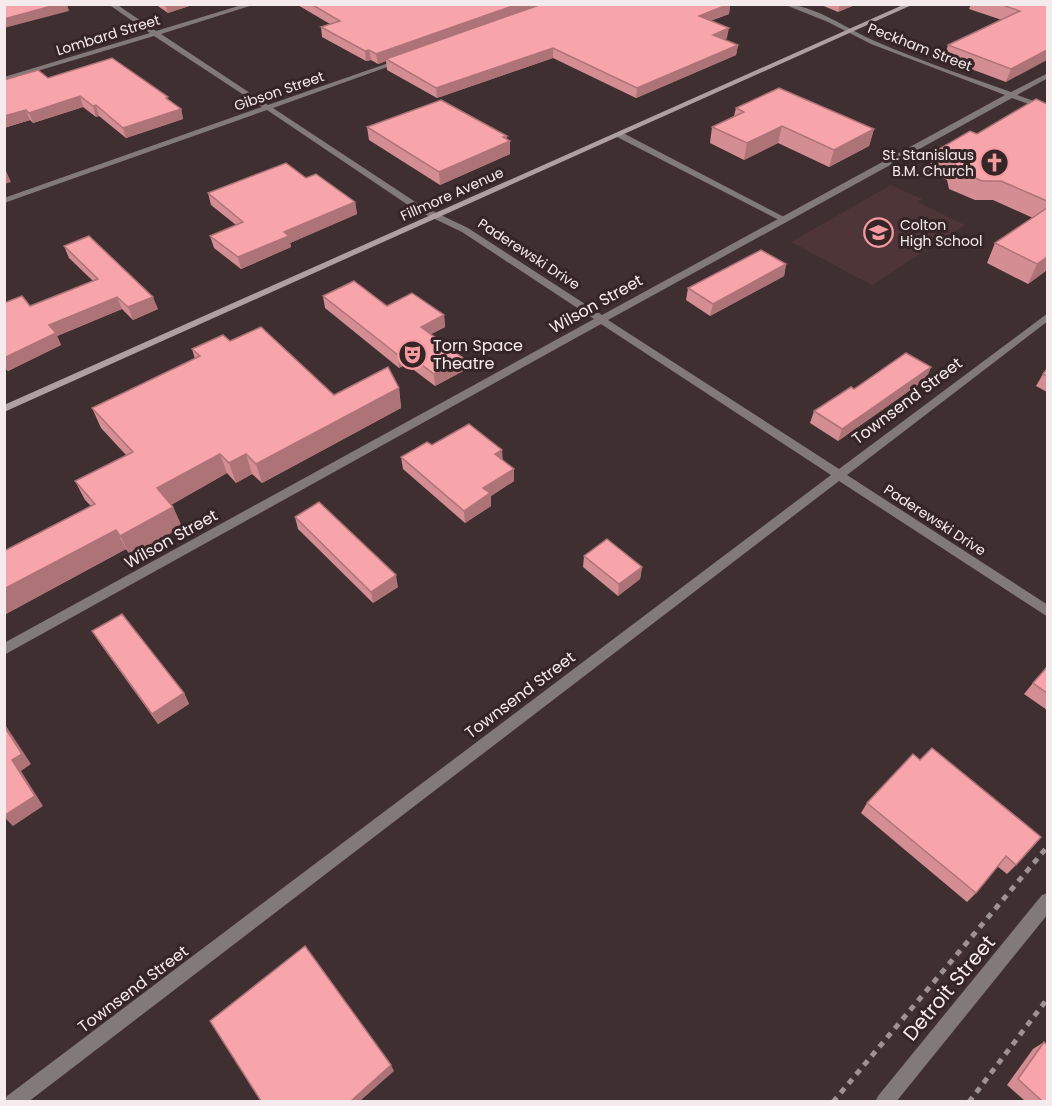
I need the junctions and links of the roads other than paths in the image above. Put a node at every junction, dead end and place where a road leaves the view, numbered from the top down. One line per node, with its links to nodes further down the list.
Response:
1 (111, 4): 6 (street, Paderewski Drive)
2 (252, 4): 6 (street, Lombard Street)
3 (786, 4): 5 (street, Peckham Street)
4 (911, 4): 5 (street, Fillmore Avenue)
5 (849, 32): 10 (street, Peckham Street); 13 (street, Fillmore Avenue)
6 (155, 33): 9 (street, Lombard Street); 11 (street, Paderewski Drive)
7 (414, 56): 11 (street, Gibson Street)
8 (1047, 75): 10 (street, Wilson Street)
9 (4, 79)
10 (1011, 95): 12 (street, Peckham Street); 16 (street, Wilson Street)
11 (268, 108): 14 (street, Gibson Street); 15 (street, Paderewski Drive)
12 (1047, 109)
13 (620, 135): 15 (street, Fillmore Avenue); 16 (street)
14 (4, 201)
15 (436, 216): 18 (street, Paderewski Drive); 19 (street, Fillmore Avenue)
16 (784, 219): 18 (street, Wilson Street)
17 (1047, 316): 20 (street, Townsend Street)
18 (602, 320): 20 (street, Paderewski Drive); 22 (street, Wilson Street)
19 (4, 409)
20 (837, 474): 21 (street, Paderewski Drive); 24 (street, Townsend Street)
21 (1047, 612)
22 (4, 650)
23 (1047, 902): 25 (street, Detroit Street)
24 (13, 1101)
25 (884, 1101)

